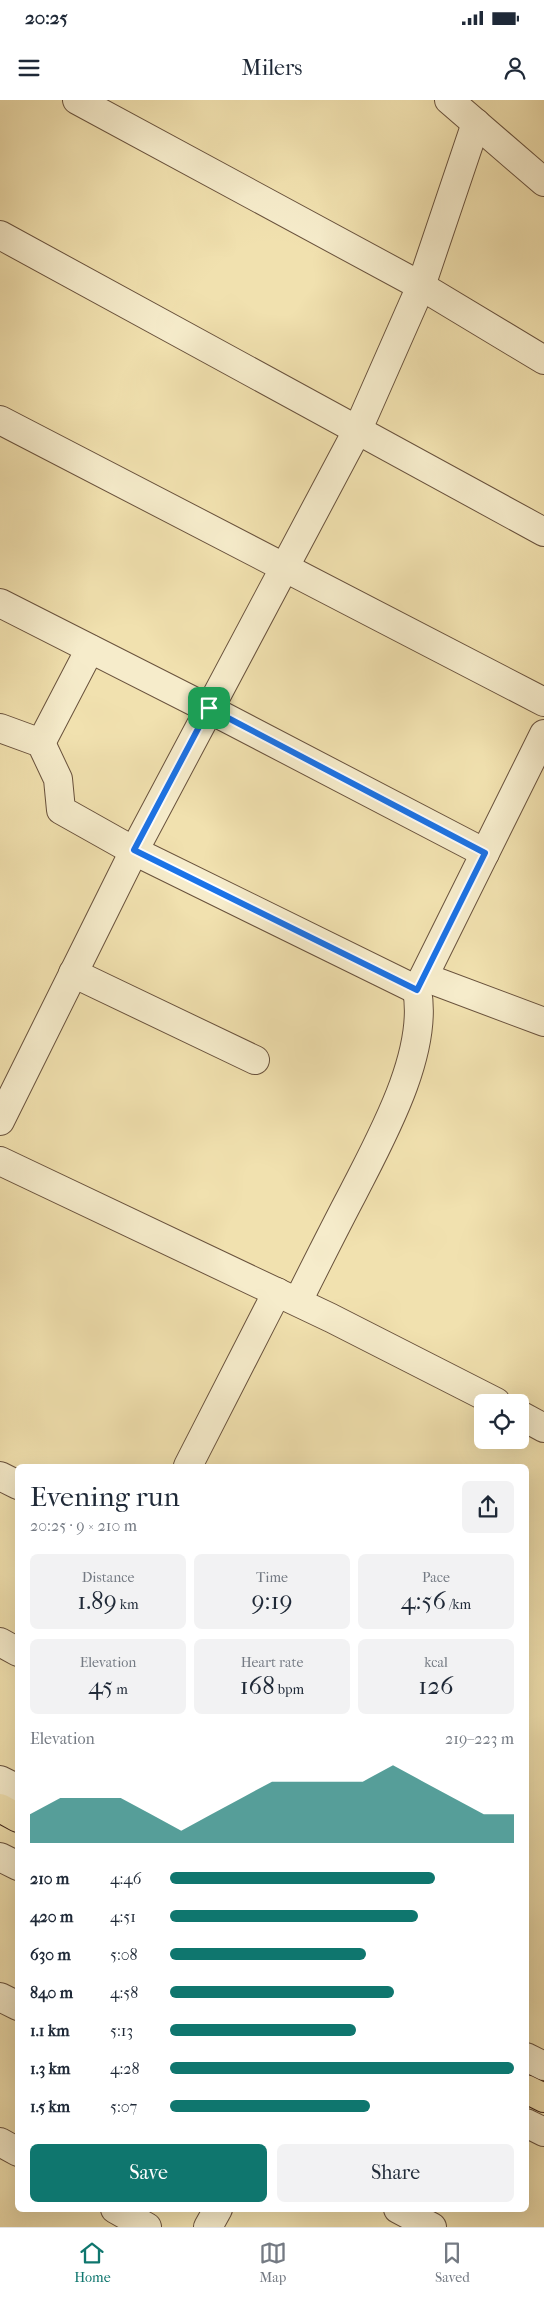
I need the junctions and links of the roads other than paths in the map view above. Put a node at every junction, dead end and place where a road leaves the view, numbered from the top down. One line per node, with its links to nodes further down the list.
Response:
1 (78, 100): 5 (street)
2 (466, 109): 3 (street); 5 (street)
3 (544, 182)
4 (0, 235): 8 (street)
5 (421, 286): 6 (street); 8 (street)
6 (544, 360)
7 (0, 420): 10 (street)
8 (358, 429): 9 (street); 10 (street)
9 (544, 532)
10 (283, 566): 13 (street); 14 (street)
11 (0, 603): 12 (street)
12 (90, 649): 14 (street); 17 (street)
13 (544, 702)
14 (209, 708): 18 (street); 19 (street)
15 (0, 728): 17 (street)
16 (544, 734): 19 (street)
17 (41, 743): 18 (street)
18 (134, 850): 20 (street); 21 (street)
19 (485, 853): 21 (street)
20 (73, 973): 23 (street); 24 (street)
21 (420, 984): 22 (street); 26 (street)
22 (544, 1022)
23 (255, 1060)
24 (0, 1121)
25 (0, 1161): 26 (street)
26 (287, 1297): 27 (street); 30 (street)
27 (480, 1394)
28 (529, 1420): 29 (street)
29 (544, 1428)
30 (189, 1464)
31 (0, 1476): 32 (street)
32 (15, 1484)
33 (0, 1642): 34 (street)
34 (15, 1650)
35 (0, 1780): 36 (street)
36 (15, 1788)
37 (0, 1808): 38 (main road)
38 (15, 1816)
39 (0, 1857): 40 (street)
40 (15, 1864)
41 (0, 1997): 42 (street)
42 (15, 2004)
43 (529, 2058): 44 (street)
44 (544, 2066)
45 (529, 2090): 46 (main road)
46 (544, 2098)
47 (529, 2124): 48 (street)
48 (544, 2132)
49 (0, 2142): 50 (street)
50 (15, 2150)
51 (120, 2212): 54 (street)
52 (216, 2212): 55 (street)
53 (404, 2212): 56 (street)
54 (147, 2227)
55 (208, 2227)
56 (432, 2227)

